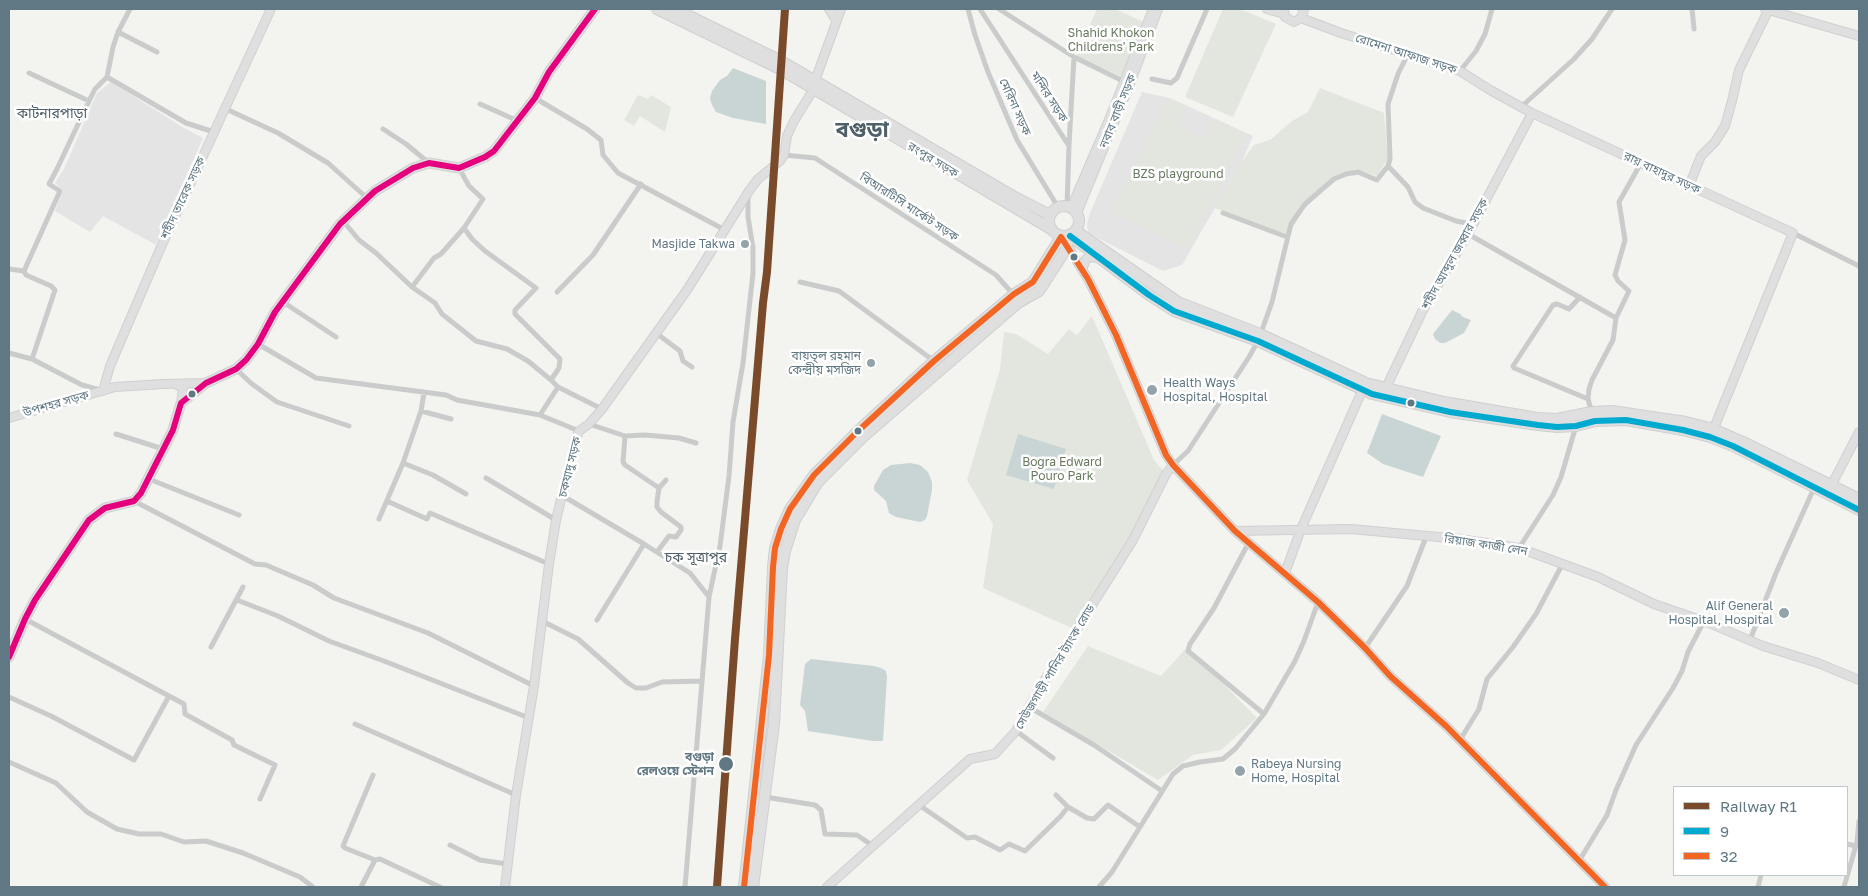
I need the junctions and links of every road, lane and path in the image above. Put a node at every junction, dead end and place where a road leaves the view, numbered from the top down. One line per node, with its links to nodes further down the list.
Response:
1 (130, 9): 24 (street)
2 (271, 9): 39 (street, শহীদ তারেক সড়ক)
3 (595, 9): 35 (main road)
4 (656, 9): 34 (highway, রংপুর সড়ক)
5 (674, 9): 34 (highway, রংপুর সড়ক)
6 (829, 9): 22 (street)
7 (840, 9): 22 (street)
8 (968, 9): 54 (street, মেরিনা সড়ক)
9 (980, 9): 44 (street, মন্দির সড়ক)
10 (999, 9): 28 (street)
11 (1153, 9): 33 (street, নবাব বাড়ী সড়ক)
12 (1158, 9): 33 (street, নবাব বাড়ী সড়ক)
13 (1207, 9): 32 (street)
14 (1267, 9): 20 (street)
15 (1304, 9): 21 (street)
16 (1492, 9): 29 (street)
17 (1612, 9): 38 (street)
18 (1692, 9): 23 (street)
19 (1767, 9): 25 (street); 51 (street)
20 (1284, 11): 21 (street, রোমেনা আফাজ সড়ক)
21 (1302, 18): 27 (street, রোমেনা আফাজ সড়ক)
22 (836, 20): 34 (street)
23 (1694, 29)
24 (118, 32): 26 (street); 31 (street)
25 (1859, 36)
26 (157, 52)
27 (1408, 53): 29 (street, রোমেনা আফাজ সড়ক); 48 (street)
28 (1074, 57): 33 (street); 44 (street)
29 (1460, 71): 38 (street, রোমেনা আফাজ সড়ক)
30 (29, 73): 36 (street)
31 (107, 77): 36 (street); 43 (street)
32 (1152, 79)
33 (1127, 83): 54 (street, নবাব বাড়ী সড়ক)
34 (814, 85): 45 (street); 54 (highway, রংপুর সড়ক); 59 (highway, রংপুর সড়ক)
35 (535, 98): 41 (main road); 50 (street)
36 (89, 101): 69 (street)
37 (480, 104): 41 (street)
38 (1520, 107): 40 (street, রোমেনা আফাজ সড়ক)
39 (226, 109): 43 (street, শহীদ তারেক সড়ক); 53 (street)
40 (1532, 113): 46 (street, রায় বাহাদুর সড়ক); 57 (street, শহীদ আব্দুল জব্বার সড়ক)
41 (518, 122): 49 (main road)
42 (383, 129): 47 (street)
43 (214, 132): 93 (street, শহীদ তারেক সড়ক)
44 (1069, 146): 54 (street)
45 (784, 154): 52 (street, চকযাদু সড়ক); 73 (street, বিআরটিসি মার্কেট সড়ক)
46 (1641, 163): 51 (street, রায় বাহাদুর সড়ক); 77 (street)
47 (429, 164): 49 (main road); 53 (main road)
48 (1388, 166): 57 (street); 64 (street)
49 (459, 168): 58 (street)
50 (641, 184): 60 (street); 72 (street)
51 (1689, 186): 61 (street, রায় বাহাদুর সড়ক)
52 (748, 191): 60 (street, চকযাদু সড়ক); 143 (street)
53 (366, 198): 56 (main road)
54 (1064, 210): 59 (highway); 63 (highway)
55 (1223, 213): 64 (street)
56 (343, 222): 71 (street); 75 (main road)
57 (1472, 224): 62 (street, শহীদ আব্দুল জব্বার সড়ক)
58 (464, 228): 71 (street); 88 (street)
59 (1051, 229): 63 (highway)
60 (725, 230): 78 (street, চকযাদু সড়ক)
61 (1793, 233): 66 (street); 109 (street)
62 (1468, 234): 74 (street); 94 (street, শহীদ আব্দুল জব্বার সড়ক)
63 (1069, 237): 65 (highway); 68 (street); 73 (highway); 76 (highway); 80 (highway)
64 (1287, 237): 80 (street)
65 (1098, 258): 68 (street); 80 (highway)
66 (1859, 266)
67 (9, 269): 69 (street)
68 (1082, 270): 115 (street)
69 (24, 271): 84 (street)
70 (800, 282): 85 (street)
71 (412, 287): 88 (street)
72 (556, 292)
73 (1014, 294): 76 (highway)
74 (1580, 298): 77 (street); 96 (street)
75 (283, 302): 79 (street); 81 (main road)
76 (1002, 311): 82 (highway)
77 (1616, 318): 96 (street)
78 (656, 333): 86 (street); 98 (street, চকযাদু সড়ক)
79 (336, 336)
80 (1259, 337): 92 (highway); 94 (highway); 115 (street)
81 (258, 344): 87 (main road); 95 (street)
82 (961, 345): 85 (highway); 140 (highway)
83 (9, 353): 84 (street)
84 (32, 359): 93 (street)
85 (934, 361): 140 (highway)
86 (692, 367)
87 (236, 369): 89 (main road); 105 (street)
88 (551, 380): 91 (street)
89 (206, 383): 90 (street, উপশহর সড়ক); 97 (main road)
90 (176, 384): 93 (street, উপশহর সড়ক); 97 (street)
91 (558, 387): 98 (street); 100 (street)
92 (1362, 390): 94 (highway); 131 (street)
93 (103, 391): 102 (street, উপশহর সড়ক)
94 (1384, 392): 101 (highway); 106 (highway)
95 (424, 393): 99 (street); 100 (street)
96 (1588, 399): 101 (street)
97 (181, 403): 113 (main road)
98 (602, 408): 104 (street, চকযাদু সড়ক)
99 (421, 411): 103 (street); 114 (street)
100 (540, 415): 107 (street)
101 (1594, 417): 106 (highway); 109 (highway)
102 (9, 418)
103 (451, 419)
104 (589, 424): 107 (street, চকযাদু সড়ক); 111 (street)
105 (349, 426)
106 (1576, 426): 136 (street)
107 (579, 431): 123 (street, চকযাদু সড়ক)
108 (1859, 432): 121 (street)
109 (1712, 433): 120 (highway); 121 (highway)
110 (116, 434): 113 (street)
111 (625, 436): 112 (street); 119 (street)
112 (696, 443)
113 (163, 449): 117 (main road)
114 (404, 463): 122 (street); 126 (street)
115 (1173, 465): 132 (street); 159 (street, সেউজগাড়ী পানির ট্যাংক রোড)
116 (486, 478): 130 (street)
117 (149, 479): 125 (main road); 128 (street)
118 (666, 480): 119 (street)
119 (659, 488): 137 (street)
120 (1814, 488): 121 (highway); 150 (street)
121 (1830, 490): 124 (highway); 127 (highway)
122 (466, 494)
123 (562, 496): 130 (street, চকযাদু সড়ক); 134 (street)
124 (1859, 499)
125 (134, 501): 146 (main road); 156 (street)
126 (387, 501): 129 (street); 139 (street)
127 (1859, 510)
128 (239, 515)
129 (379, 519)
130 (556, 520): 139 (street, চকযাদু সড়ক)
131 (1301, 529): 132 (street, রিয়াজ কাজী লেন); 133 (street, রিয়াজ কাজী লেন); 141 (street)
132 (1235, 531): 135 (street)
133 (1426, 537): 136 (street, রিয়াজ কাজী লেন); 152 (street)
134 (644, 544): 137 (street); 147 (street)
135 (1248, 544): 141 (street); 160 (street)
136 (1519, 548): 138 (street, রিয়াজ কাজী লেন)
137 (657, 552): 143 (street)
138 (1563, 563): 149 (street, রিয়াজ কাজী লেন); 164 (street)
139 (548, 564): 148 (street, চকযাদু সড়ক)
140 (777, 568): 171 (highway); 190 (highway)
141 (1285, 573): 145 (street)
142 (243, 586): 144 (street)
143 (709, 597): 155 (street)
144 (237, 600): 151 (street); 161 (street)
145 (1318, 602): 152 (street); 160 (street)
146 (25, 619): 153 (main road); 157 (street)
147 (597, 620)
148 (542, 621): 155 (street); 156 (street, চকযাদু সড়ক)
149 (1704, 621): 150 (street, রিয়াজ কাজী লেন); 182 (street)
150 (1750, 640): 154 (street, রিয়াজ কাজী লেন)
151 (211, 647)
152 (1365, 648): 164 (street)
153 (9, 657)
154 (1859, 680)
155 (702, 681): 189 (street)
156 (534, 686): 161 (street, চকযাদু সড়ক)
157 (168, 696): 158 (street); 172 (street)
158 (9, 697)
159 (1029, 707): 163 (street, সেউজগাড়ী পানির ট্যাংক রোড); 168 (street)
160 (1264, 714): 168 (street)
161 (529, 718): 169 (street, চকযাদু সড়ক)
162 (355, 724): 169 (street)
163 (1016, 731): 165 (street); 173 (street, সেউজগাড়ী পানির ট্যাংক রোড)
164 (1460, 740): 182 (street)
165 (1054, 758)
166 (9, 762): 185 (street)
167 (373, 775): 181 (street)
168 (1162, 791): 176 (street)
169 (516, 795): 183 (street, চকযাদু সড়ক)
170 (1056, 795): 174 (street)
171 (764, 797): 179 (street); 191 (highway)
172 (260, 799)
173 (918, 805): 174 (street); 179 (street, সেউজগাড়ী পানির ট্যাংক রোড)
174 (1068, 806): 176 (street)
175 (1859, 821): 180 (street)
176 (1140, 827): 193 (street)
177 (1848, 844): 180 (street)
178 (450, 845): 183 (street)
179 (873, 846): 192 (street, সেউজগাড়ী পানির ট্যাংক রোড)
180 (1856, 846): 184 (street)
181 (375, 860): 186 (street); 187 (street)
182 (1579, 861): 194 (street)
183 (507, 864): 188 (street, চকযাদু সড়ক)
184 (1848, 873)
185 (313, 887)
186 (360, 887)
187 (440, 887)
188 (505, 887)
189 (685, 887)
190 (744, 887)
191 (753, 887)
192 (827, 887)
193 (1099, 887)
194 (1605, 887)

